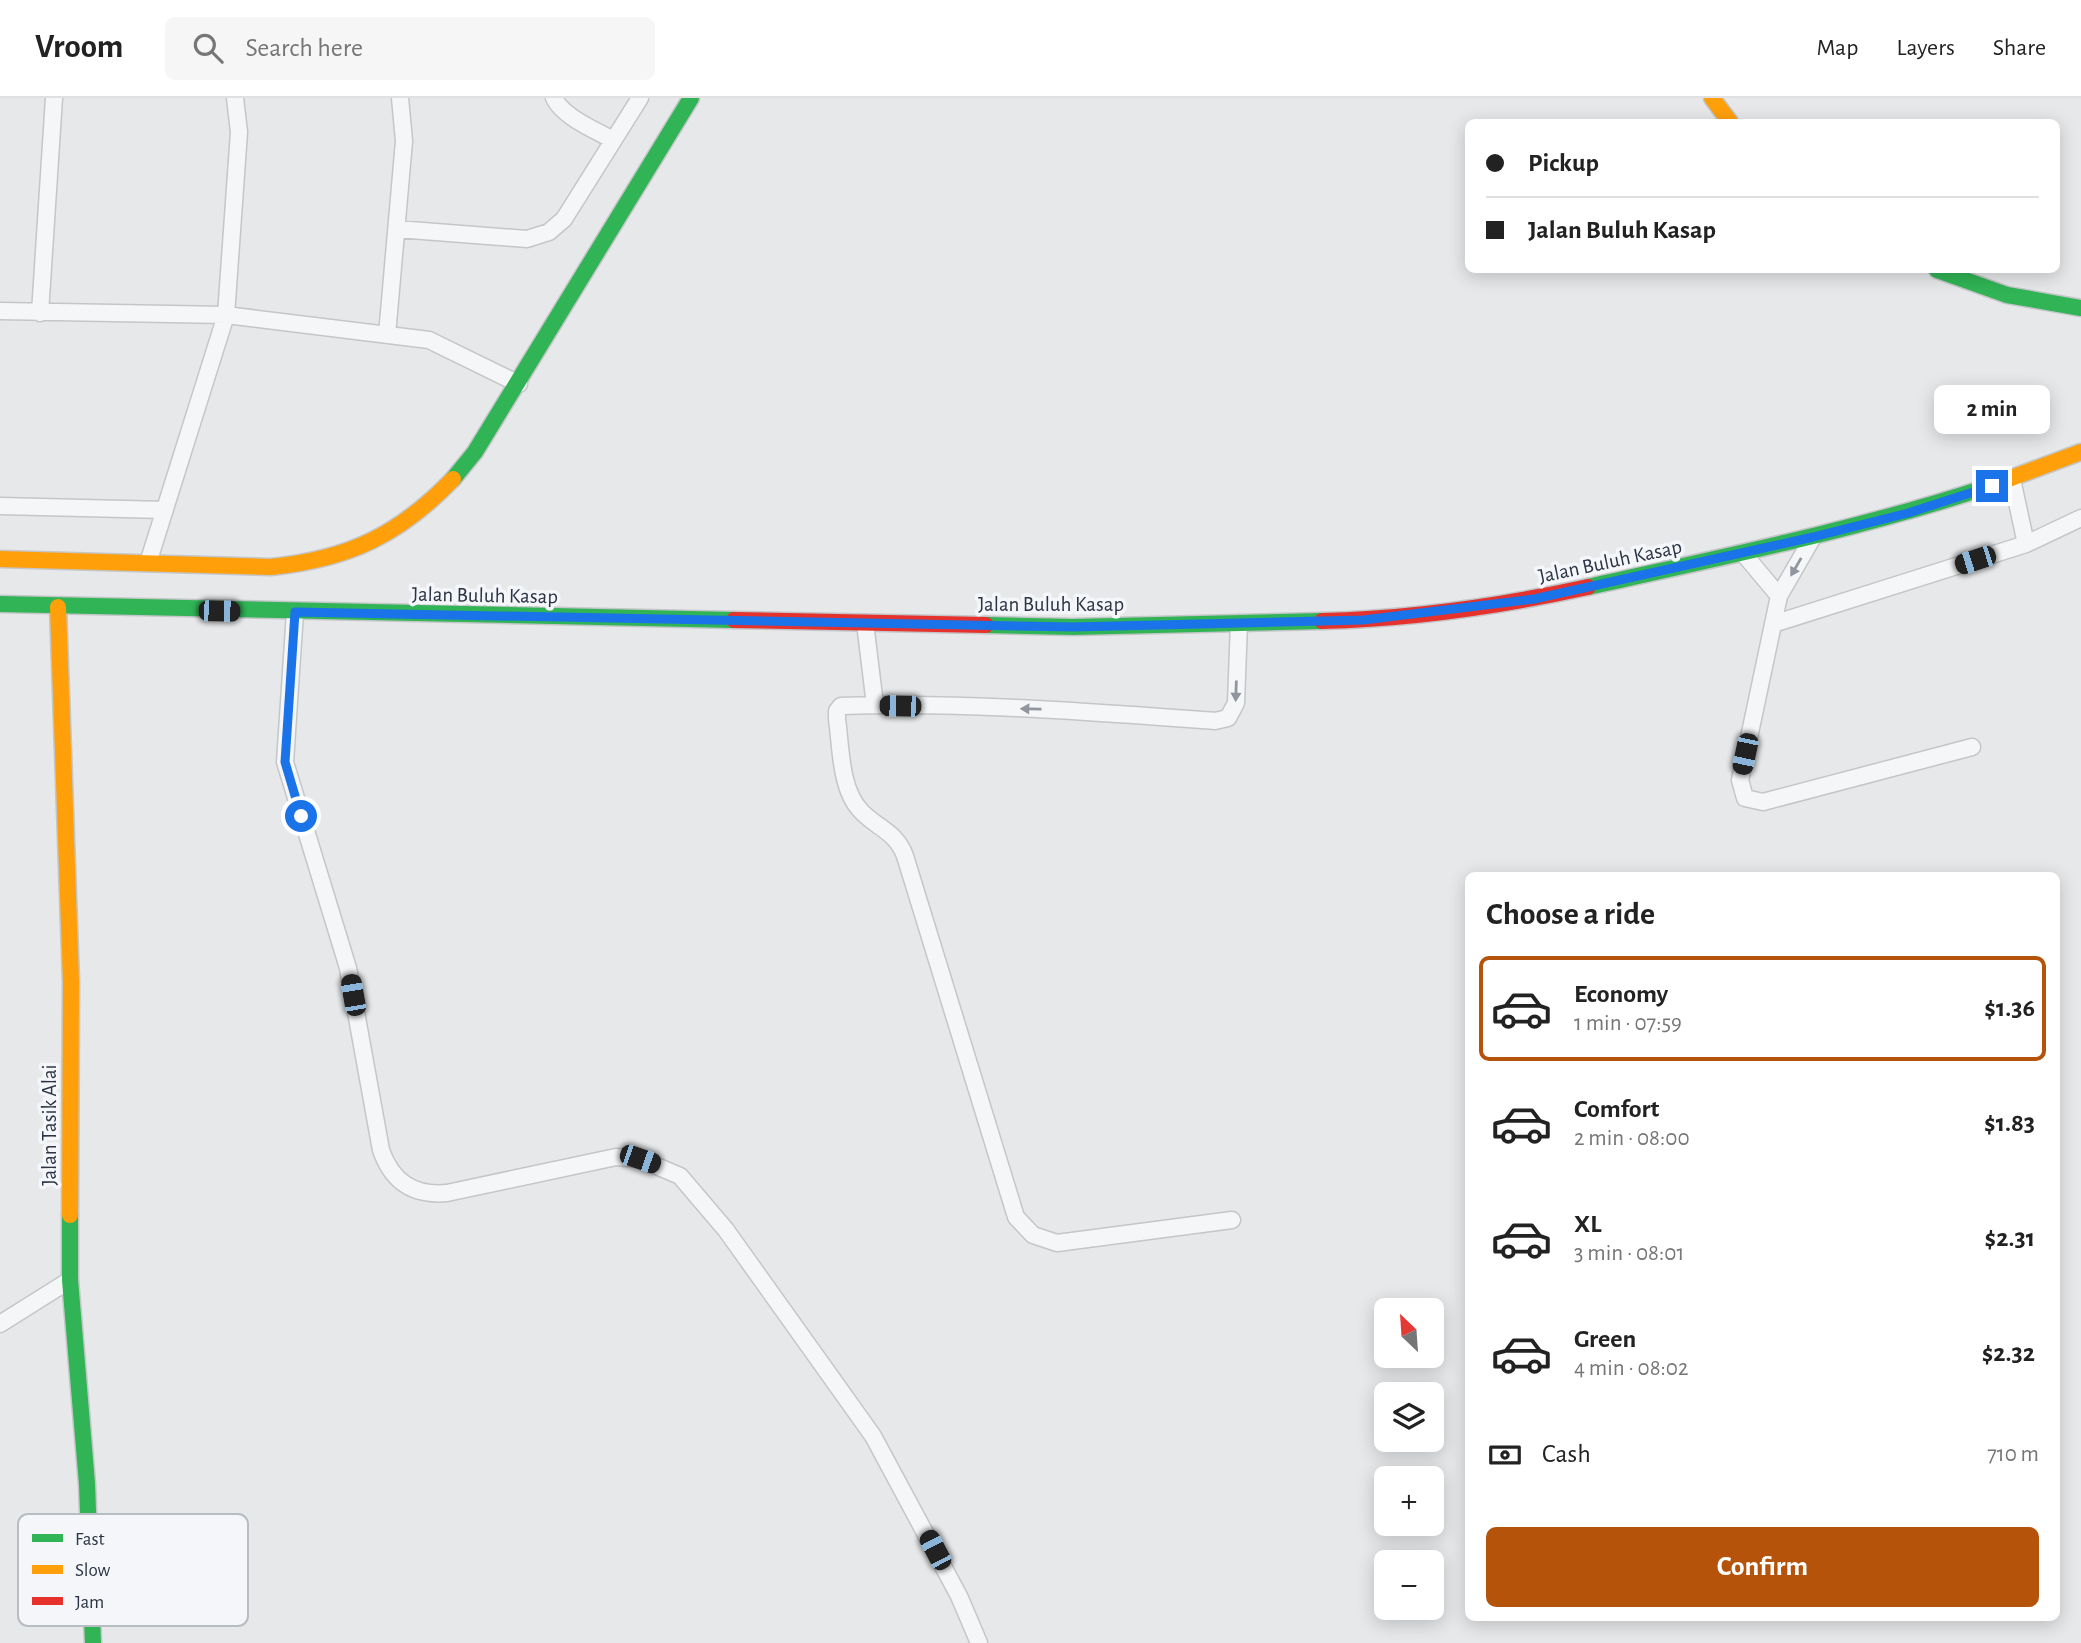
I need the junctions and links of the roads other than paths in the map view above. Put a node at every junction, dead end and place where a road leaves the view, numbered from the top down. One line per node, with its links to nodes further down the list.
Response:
1 (54, 98): 14 (street)
2 (235, 98): 15 (street)
3 (400, 98): 10 (street)
4 (554, 98): 9 (street)
5 (640, 98): 9 (street)
6 (691, 98): 17 (main road)
7 (1712, 98): 8 (main road)
8 (1728, 119)
9 (613, 140): 10 (street)
10 (397, 229): 16 (street)
11 (1944, 273): 12 (main road)
12 (2081, 308)
13 (0, 311): 14 (street)
14 (40, 313): 15 (street)
15 (226, 315): 16 (street); 21 (street)
16 (387, 335): 17 (street)
17 (519, 384): 27 (main road)
18 (2081, 452): 19 (main road, Jalan Buluh Kasap)
19 (2012, 479): 23 (main road, Jalan Buluh Kasap); 24 (street)
20 (0, 506): 21 (street)
21 (165, 510): 27 (street)
22 (2081, 518): 24 (street)
23 (1813, 537): 25 (main road, Jalan Buluh Kasap); 28 (street, one-way to 28)
24 (2026, 544): 34 (street)
25 (1744, 553): 28 (street); 33 (main road, Jalan Buluh Kasap)
26 (0, 559): 27 (main road)
27 (148, 563)
28 (1779, 596): 34 (street)
29 (0, 604): 30 (main road, Jalan Buluh Kasap)
30 (58, 607): 31 (main road, Jalan Buluh Kasap); 38 (main road, Jalan Tasik Alai)
31 (295, 612): 32 (main road, Jalan Buluh Kasap); 41 (street)
32 (865, 623): 33 (main road, Jalan Buluh Kasap); 35 (street)
33 (1239, 623): 35 (street, one-way to 35)
34 (1773, 624): 36 (street)
35 (875, 705): 37 (street)
36 (1972, 747)
37 (1232, 1220)
38 (70, 1280): 39 (street); 40 (main road, Jalan Tasik Alai)
39 (0, 1324)
40 (88, 1514)
41 (979, 1643)

